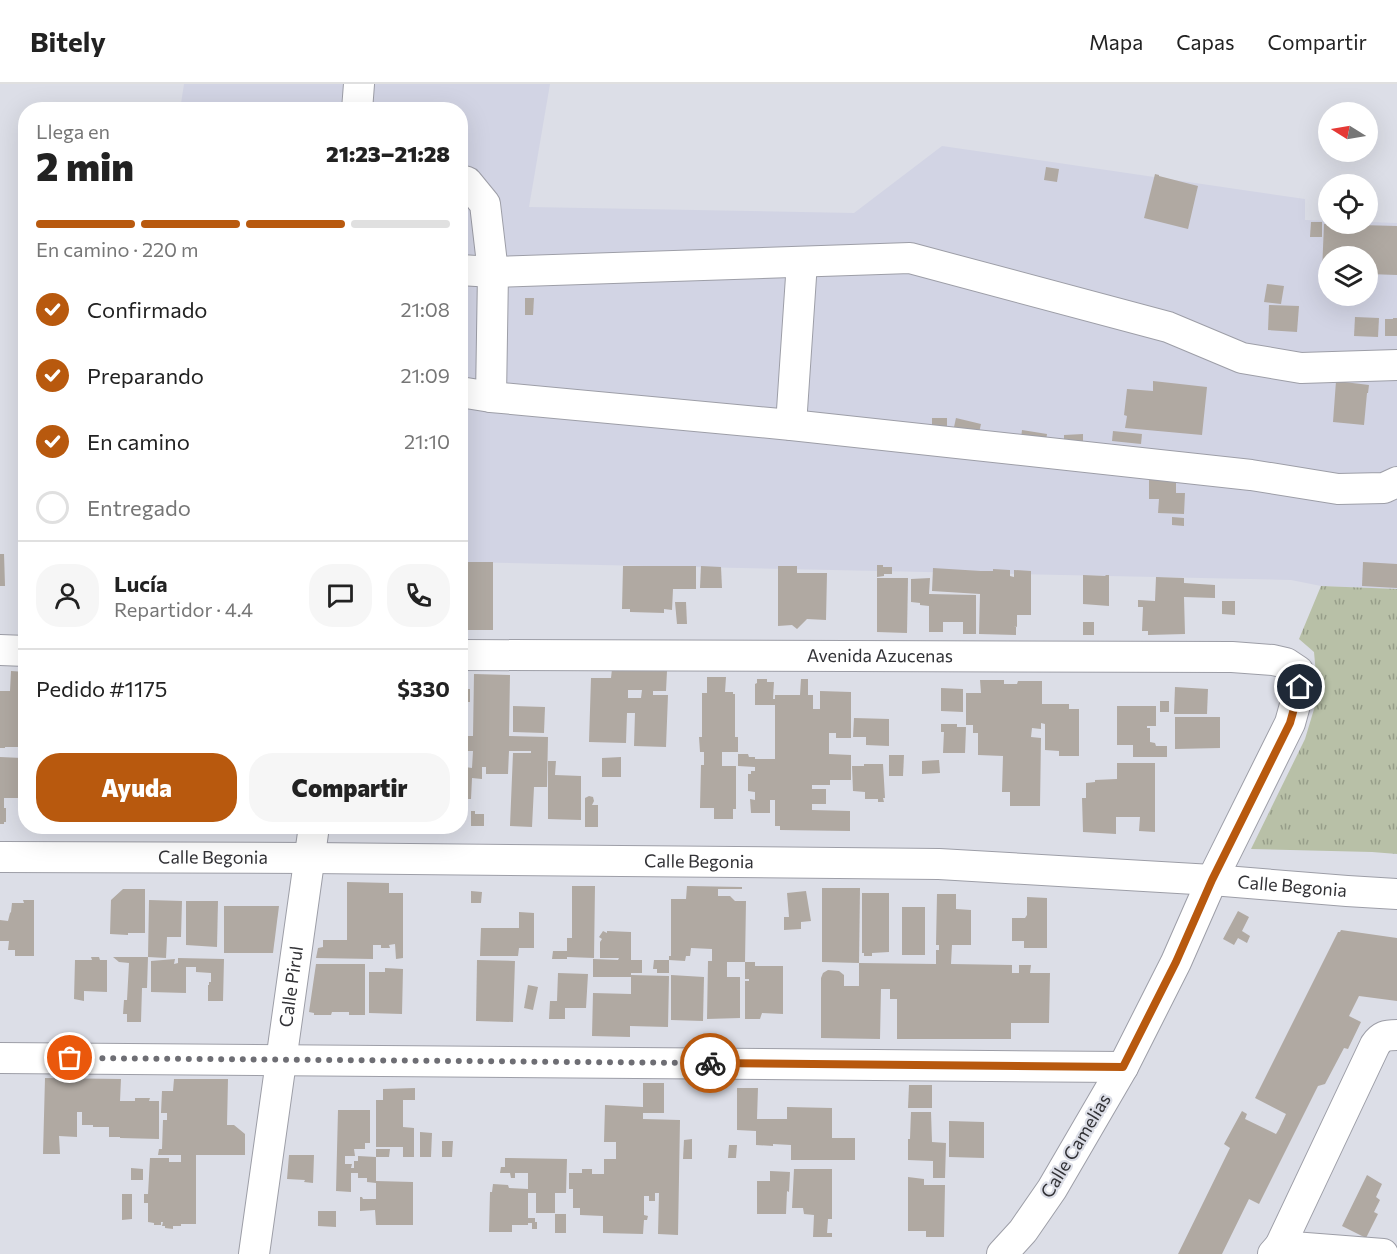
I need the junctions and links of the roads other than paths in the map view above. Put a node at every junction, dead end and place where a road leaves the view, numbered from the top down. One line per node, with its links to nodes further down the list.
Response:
1 (359, 84): 2 (street)
2 (358, 102)
3 (468, 183): 6 (street)
4 (802, 262): 6 (street); 7 (street); 10 (street)
5 (468, 270): 6 (street)
6 (493, 272): 9 (street)
7 (1397, 365)
8 (468, 393): 9 (street)
9 (491, 397): 10 (street)
10 (791, 425): 11 (street)
11 (1397, 482)
12 (0, 650): 13 (street)
13 (18, 651)
14 (468, 655): 15 (street, Avenida Azucenas)
15 (1298, 671): 19 (street, Calle Camelias)
16 (313, 834): 18 (street, Calle Pirul)
17 (0, 857): 18 (street, Calle Begonia)
18 (310, 858): 19 (street, Calle Begonia); 23 (street, Calle Pirul)
19 (1212, 880): 20 (street, Calle Begonia); 24 (street, Calle Camelias)
20 (1397, 894)
21 (1397, 1035): 25 (street)
22 (0, 1058): 23 (street)
23 (281, 1059): 24 (street); 26 (street, Calle Pirul)
24 (1123, 1067): 27 (street, Calle Camelias)
25 (1276, 1250): 28 (street)
26 (254, 1254)
27 (1002, 1254)
28 (1383, 1254)

